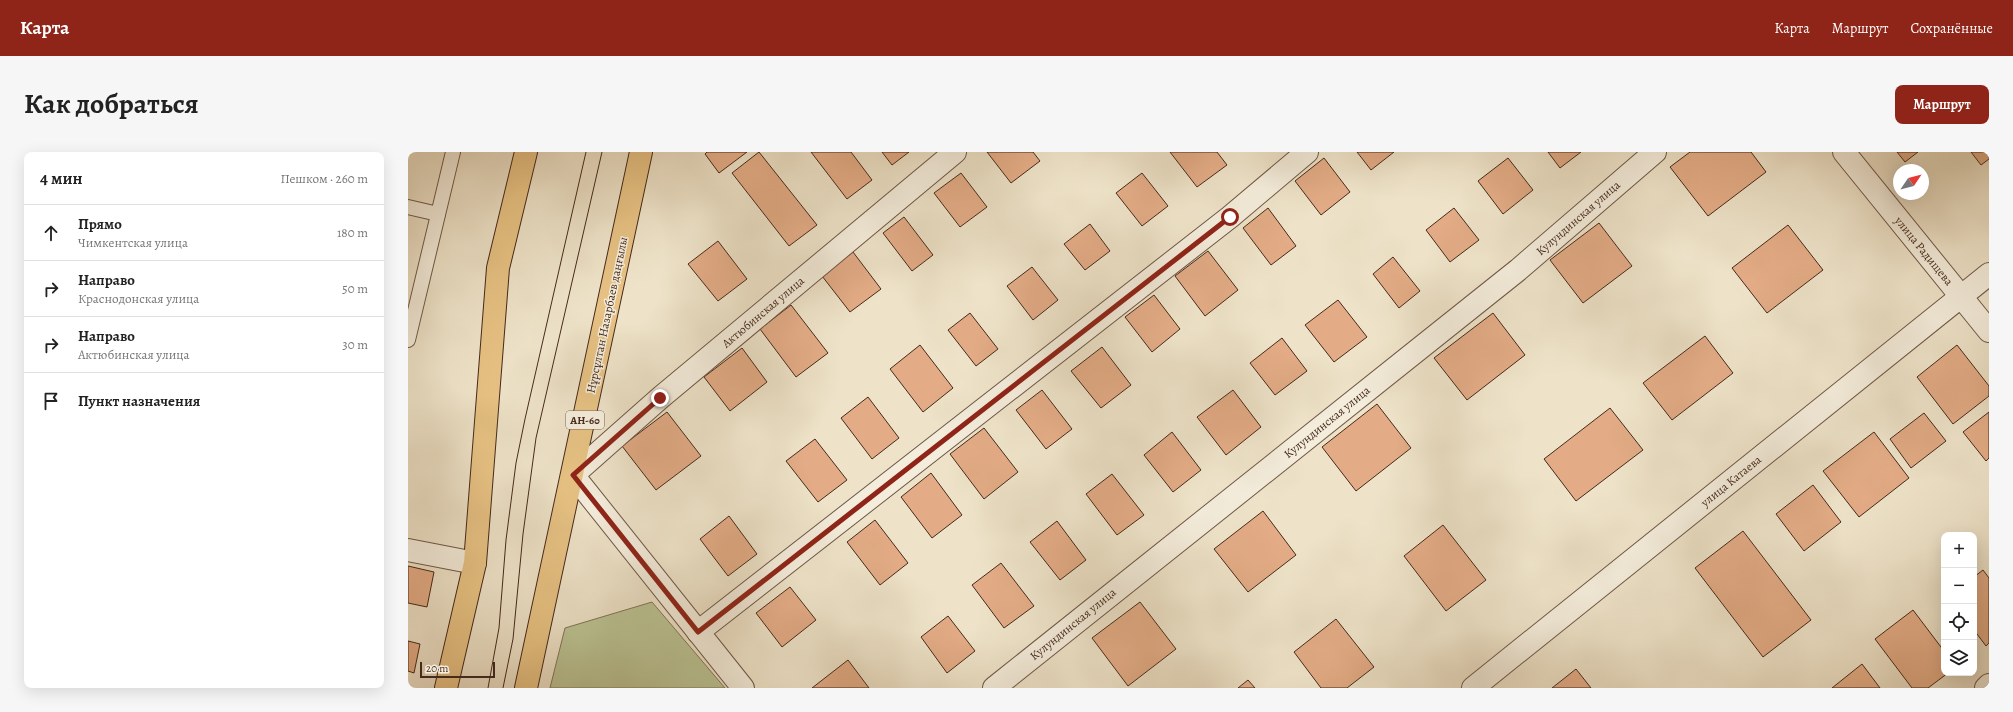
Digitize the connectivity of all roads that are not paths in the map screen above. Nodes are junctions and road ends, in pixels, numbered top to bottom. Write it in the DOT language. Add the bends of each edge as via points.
graph roads {
  1 [pos="453,152"];
  2 [pos="526,152"];
  3 [pos="641,152"];
  4 [pos="955,152"];
  5 [pos="1307,152"];
  6 [pos="1656,152"];
  7 [pos="1844,152"];
  8 [pos="408,207"];
  9 [pos="438,214"];
  10 [pos="1989,274"];
  11 [pos="1961,297"];
  12 [pos="1989,331"];
  13 [pos="408,340"];
  14 [pos="573,475"];
  15 [pos="408,550"];
  16 [pos="475,563"];
  17 [pos="698,632"];
  18 [pos="1989,685"];
  19 [pos="446,688"];
  20 [pos="526,688"];
  21 [pos="743,688"];
  22 [pos="994,688"];
  23 [pos="1473,688"];
  24 [pos="1986,688"];
  1 -- 9 [label="lane"];
  2 -- 16 [label="main road" via="498,268"];
  3 -- 14 [label="main road, Нұрсұлтан Назарбаев даңғылы / АН-60"];
  4 -- 14 [label="street, Актюбинская улица" via="660,398"];
  5 -- 17 [label="street" via="1230,217"];
  6 -- 22 [label="street, Кулундинская улица" via="1518,270"];
  7 -- 11 [label="street, улица Радищева"];
  8 -- 9 [label="lane"];
  9 -- 13 [label="lane"];
  10 -- 11 [label="street, улица Катаева"];
  11 -- 12 [label="street, улица Радищева"];
  11 -- 23 [label="street, улица Катаева"];
  14 -- 17 [label="street"];
  14 -- 20 [label="main road, Нұрсұлтан Назарбаев даңғылы / АН-60"];
  15 -- 16 [label="street"];
  16 -- 19 [label="main road"];
  17 -- 21 [label="street"];
  18 -- 24 [label="street"];
}
